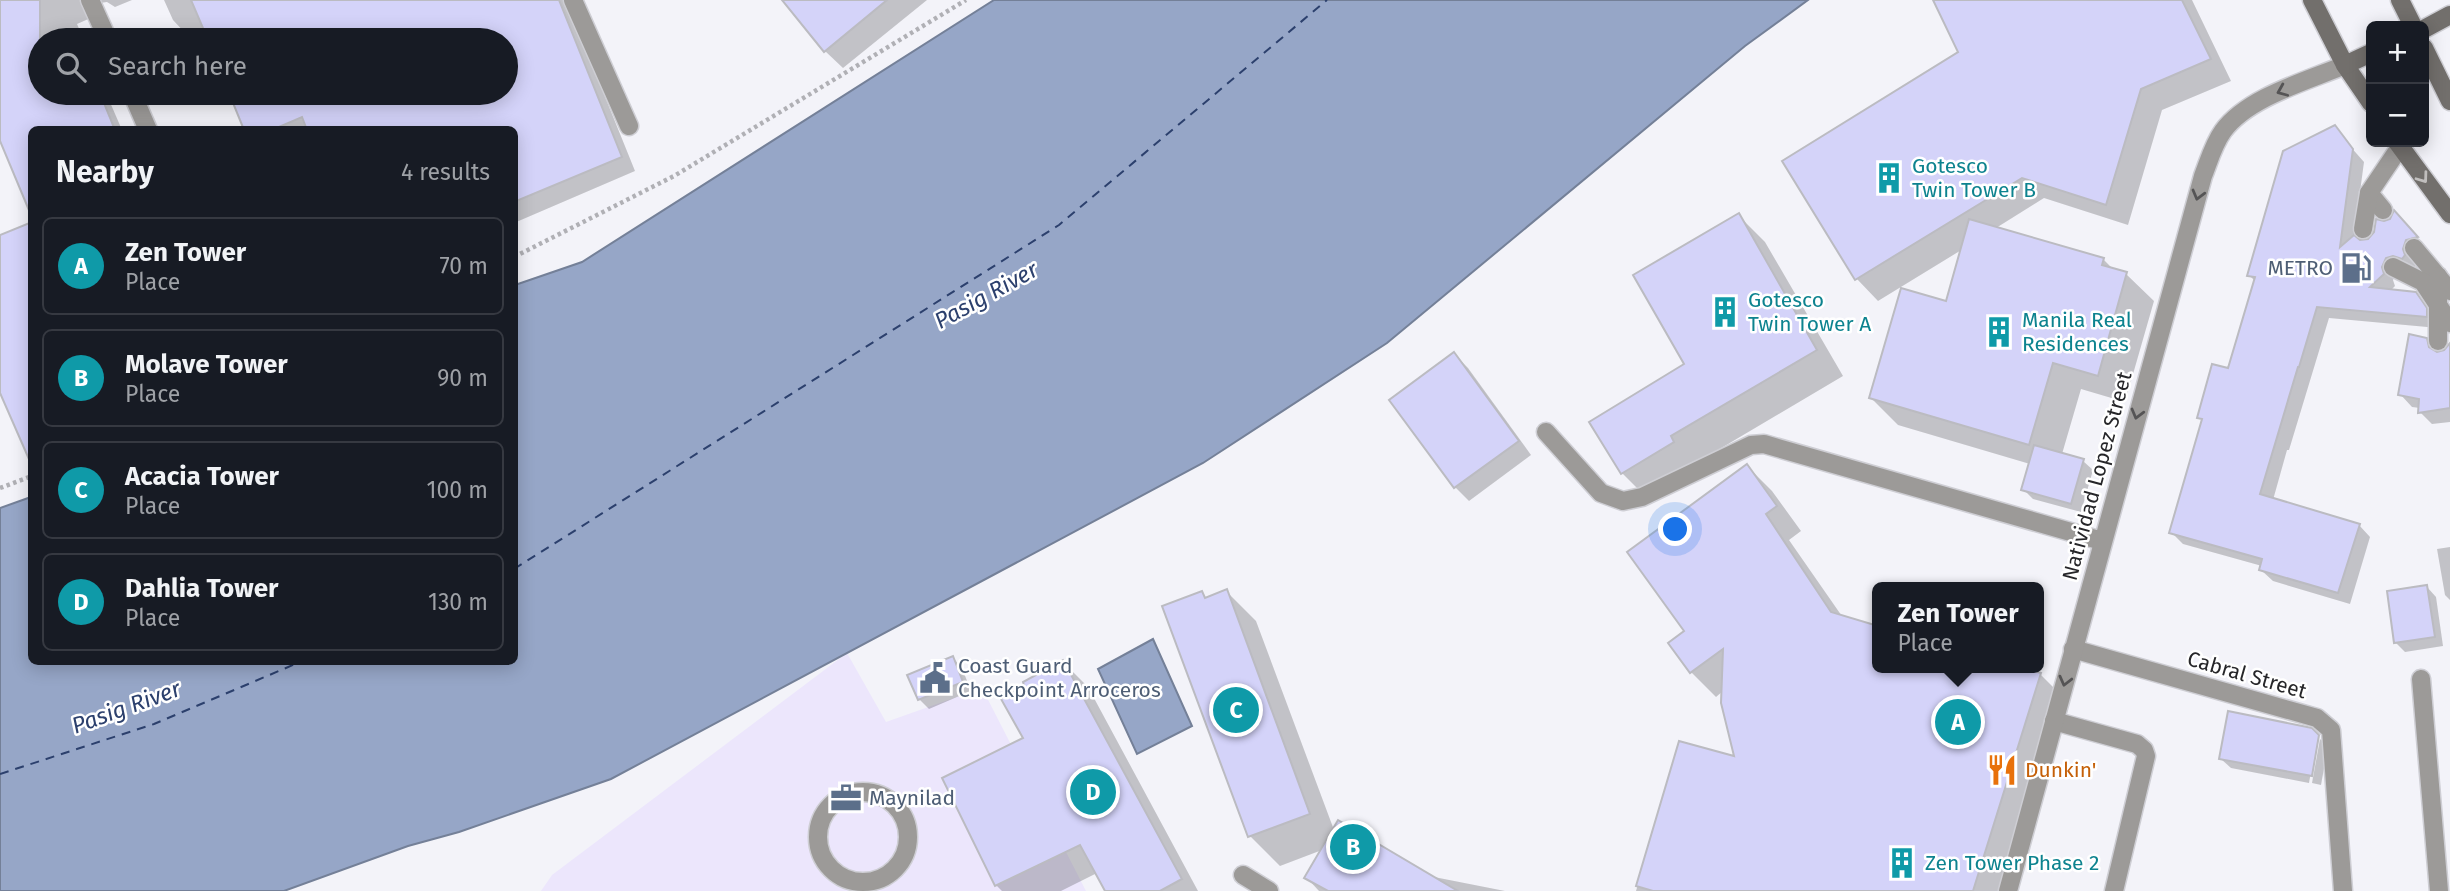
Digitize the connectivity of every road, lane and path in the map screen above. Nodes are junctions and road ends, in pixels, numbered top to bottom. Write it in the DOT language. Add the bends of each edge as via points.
graph roads {
  1 [pos="90,0"];
  2 [pos="573,0"];
  3 [pos="966,0"];
  4 [pos="2312,0"];
  5 [pos="2400,0"];
  6 [pos="2450,15"];
  7 [pos="2410,21"];
  8 [pos="2429,26"];
  9 [pos="103,28"];
  10 [pos="2366,55"];
  11 [pos="2429,58"];
  12 [pos="2345,65"];
  13 [pos="2366,96"];
  14 [pos="2450,101"];
  15 [pos="137,105"];
  16 [pos="146,126"];
  17 [pos="629,126"];
  18 [pos="2397,147"];
  19 [pos="2401,147"];
  20 [pos="2369,193"];
  21 [pos="2383,210"];
  22 [pos="2450,214"];
  23 [pos="2362,229"];
  24 [pos="2414,248"];
  25 [pos="518,255"];
  26 [pos="2393,267"];
  27 [pos="2437,274"];
  28 [pos="2450,291"];
  29 [pos="2437,306"];
  30 [pos="2450,323"];
  31 [pos="2438,341"];
  32 [pos="1546,432"];
  33 [pos="28,478"];
  34 [pos="0,488"];
  35 [pos="2102,541"];
  36 [pos="2073,649"];
  37 [pos="2421,678"];
  38 [pos="2054,721"];
  39 [pos="1243,875"];
  40 [pos="871,887"];
  41 [pos="1269,891"];
  42 [pos="2008,891"];
  43 [pos="2115,891"];
  44 [pos="2343,891"];
  45 [pos="2439,891"];
  1 -- 9 [label="street"];
  2 -- 17 [label="street"];
  3 -- 25 [label="path" via="674,176"];
  4 -- 12 [label="main road"];
  5 -- 7 [label="main road"];
  6 -- 8 [label="main road"];
  10 -- 12 [label="main road"];
  11 -- 14 [label="main road"];
  12 -- 13 [label="main road"];
  12 -- 35 [label="street, Natividad Lopez Street, one-way" via="2263,99 2223,131 2212,151"];
  15 -- 16 [label="street"];
  18 -- 20 [label="street"];
  19 -- 22 [label="main road, one-way"];
  20 -- 21 [label="street"];
  20 -- 23 [label="street"];
  24 -- 27 [label="street"];
  26 -- 27 [label="street"];
  27 -- 28 [label="street"];
  27 -- 29 [label="street"];
  29 -- 30 [label="street"];
  29 -- 31 [label="street"];
  32 -- 35 [label="street" via="1601,493 1623,500 1642,497 1751,444 1763,444"];
  33 -- 34 [label="path"];
  35 -- 36 [label="street, Natividad Lopez Street"];
  36 -- 38 [label="street, Natividad Lopez Street, one-way"];
  36 -- 44 [label="street, Cabral Street" via="2317,718 2331,730"];
  37 -- 45 [label="street"];
  38 -- 42 [label="street, Natividad Lopez Street"];
  38 -- 43 [label="street" via="2137,744 2144,750"];
  39 -- 41 [label="street"];
  40 -- 40 [label="street" via="900,864 908,848 908,830 890,799 856,791 839,797 826,810 818,826 817,844 835,874"];
}
